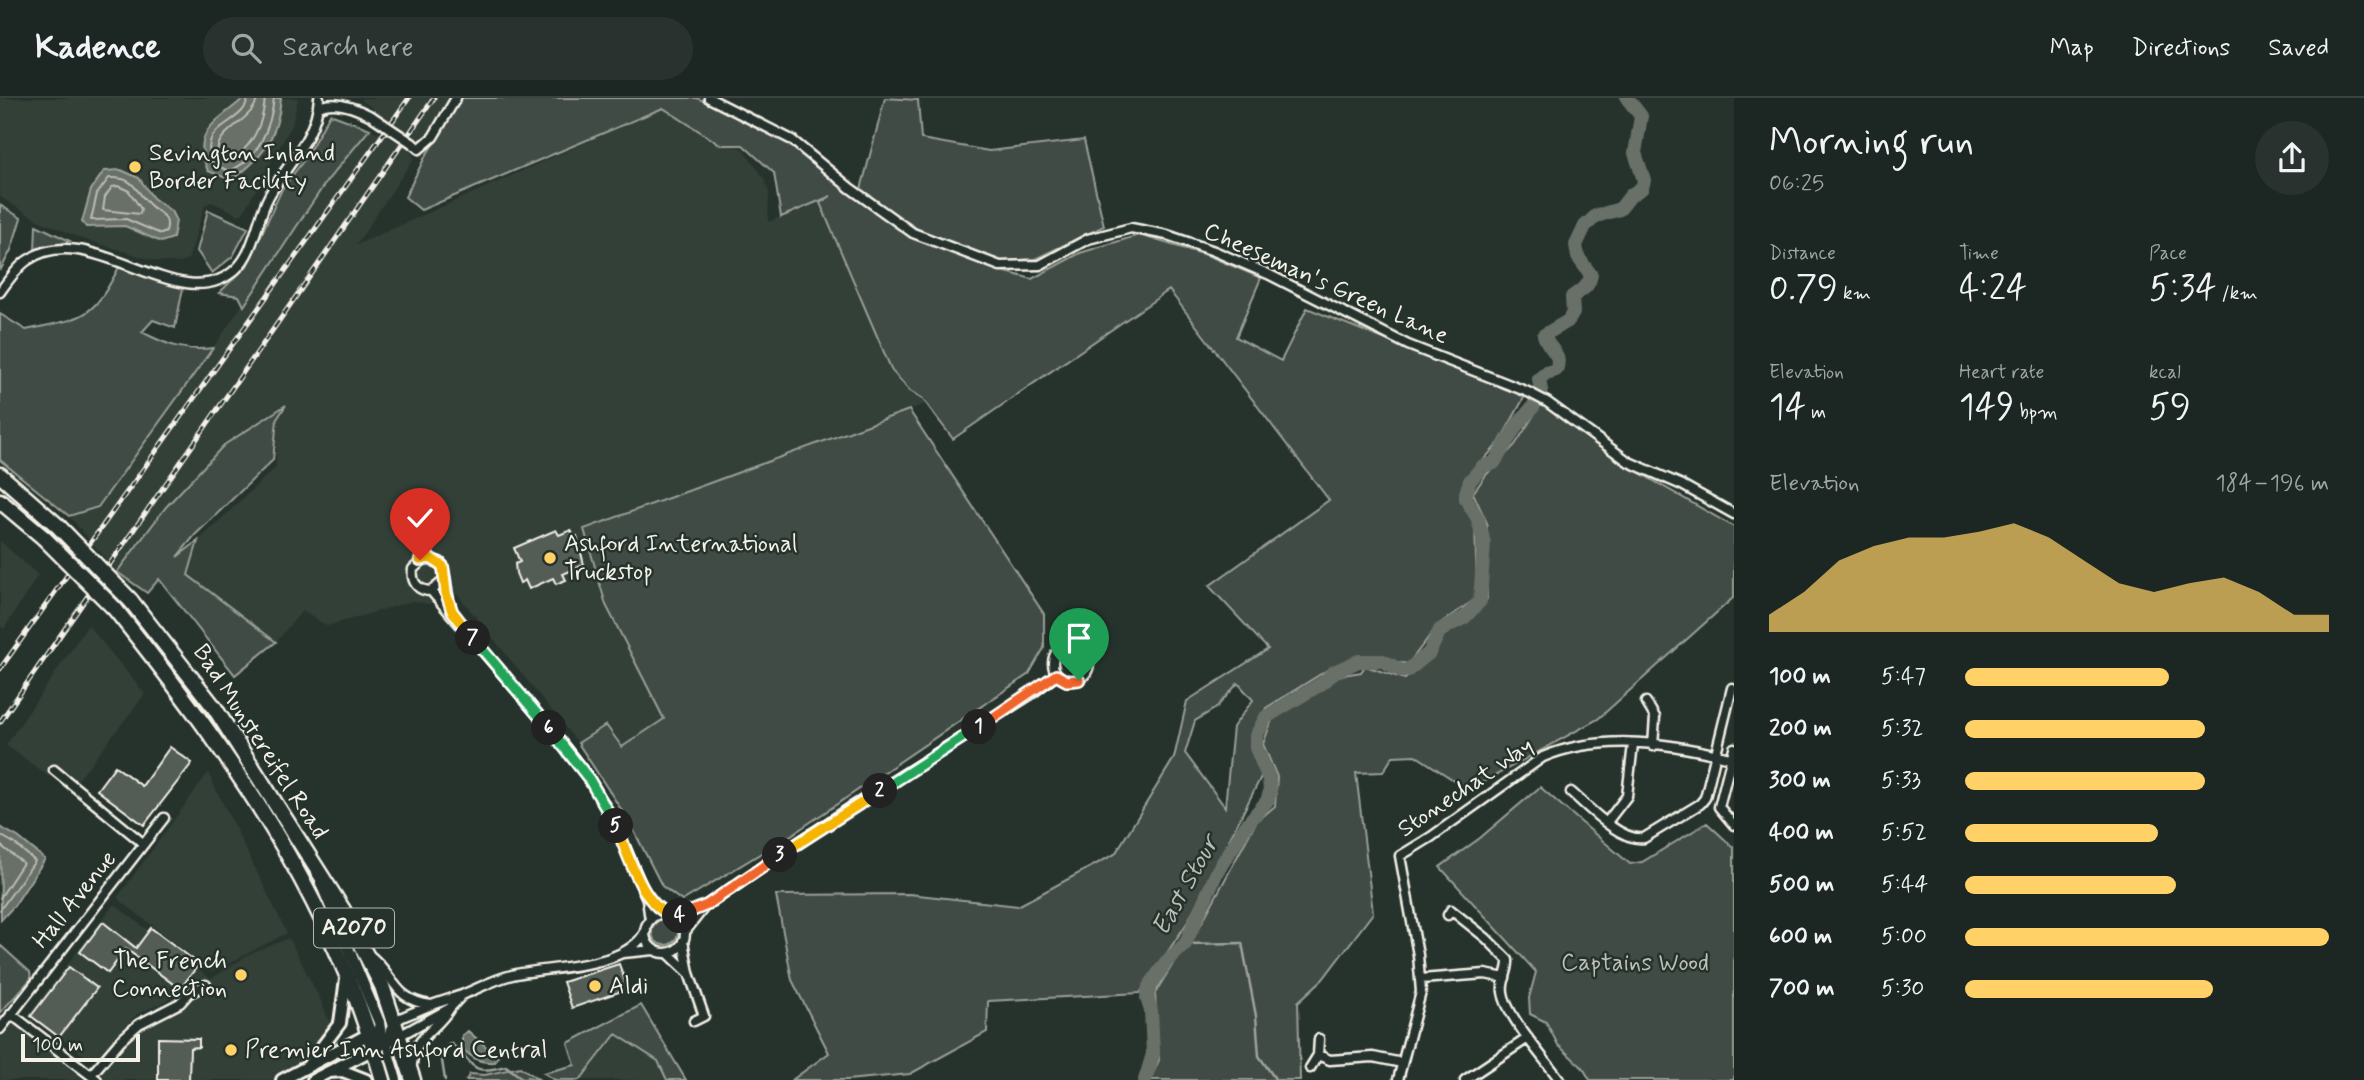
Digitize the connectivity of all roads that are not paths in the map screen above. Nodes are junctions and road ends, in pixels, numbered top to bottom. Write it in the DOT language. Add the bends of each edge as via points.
graph roads {
  1 [pos="319,98"];
  2 [pos="456,98"];
  3 [pos="709,98"];
  4 [pos="318,108"];
  5 [pos="0,292"];
  6 [pos="0,475"];
  7 [pos="0,501"];
  8 [pos="1734,514"];
  9 [pos="444,581"];
  10 [pos="431,591"];
  11 [pos="452,611"];
  12 [pos="1056,675"];
  13 [pos="1732,688"];
  14 [pos="1646,702"];
  15 [pos="1633,744"];
  16 [pos="1653,746"];
  17 [pos="1734,748"];
  18 [pos="1716,754"];
  19 [pos="1733,759"];
  20 [pos="54,770"];
  21 [pos="1571,792"];
  22 [pos="164,818"];
  23 [pos="1607,822"];
  24 [pos="1734,825"];
  25 [pos="144,844"];
  26 [pos="318,872"];
  27 [pos="641,884"];
  28 [pos="707,905"];
  29 [pos="664,914"];
  30 [pos="1448,915"];
  31 [pos="675,916"];
  32 [pos="650,920"];
  33 [pos="646,930"];
  34 [pos="684,937"];
  35 [pos="654,950"];
  36 [pos="366,952"];
  37 [pos="668,953"];
  38 [pos="614,955"];
  39 [pos="345,971"];
  40 [pos="689,973"];
  41 [pos="1505,978"];
  42 [pos="1421,979"];
  43 [pos="206,985"];
  44 [pos="462,995"];
  45 [pos="431,1005"];
  46 [pos="450,1008"];
  47 [pos="11,1014"];
  48 [pos="694,1021"];
  49 [pos="0,1028"];
  50 [pos="394,1033"];
  51 [pos="374,1037"];
  52 [pos="1528,1038"];
  53 [pos="1320,1039"];
  54 [pos="1318,1055"];
  55 [pos="1402,1063"];
  56 [pos="1310,1069"];
  57 [pos="302,1071"];
  58 [pos="328,1072"];
  59 [pos="1479,1077"];
  60 [pos="94,1078"];
  61 [pos="407,1079"];
  62 [pos="282,1080"];
  63 [pos="313,1080"];
  64 [pos="366,1080"];
  65 [pos="383,1080"];
  66 [pos="1398,1080"];
  67 [pos="1465,1080"];
  68 [pos="1560,1080"];
  1 -- 4 [label="street"];
  2 -- 4 [label="street, bridge" via="433,137 419,149 373,117 343,104 326,103"];
  3 -- 8 [label="street, Cheeseman's Green Lane" via="792,140 913,233 1000,267 1040,265 1088,239 1131,228 1214,251 1408,345 1528,392 1629,462"];
  4 -- 5 [label="street" via="308,140 264,205 245,257 228,275 192,283 69,248 28,259"];
  6 -- 26 [label="highway, Bad Munstereifel Road / A2070, bridge" via="131,601 214,707"];
  7 -- 39 [label="highway, Bad Munstereifel Road / A2070, bridge" via="115,609 172,680 243,779 305,884"];
  9 -- 10 [label="street"];
  9 -- 10 [label="street" via="440,562 420,560 413,569 413,580 420,589"];
  9 -- 11 [label="street"];
  10 -- 11 [label="street"];
  11 -- 27 [label="street" via="589,779 616,825"];
  12 -- 12 [label="street" via="1052,663 1061,648 1072,645 1086,653 1089,665 1079,680 1067,681"];
  12 -- 28 [label="street"];
  13 -- 18 [label="street"];
  14 -- 16 [label="street" via="1655,717"];
  15 -- 16 [label="street, Stonechat Way"];
  15 -- 23 [label="street" via="1627,796"];
  15 -- 42 [label="street, Stonechat Way" via="1582,744 1543,757 1400,856"];
  16 -- 18 [label="street, Stonechat Way"];
  17 -- 19 [label="street"];
  18 -- 19 [label="street, Stonechat Way"];
  18 -- 23 [label="street" via="1703,801 1668,824 1636,839"];
  19 -- 24 [label="street" via="1719,807"];
  20 -- 25 [label="street, Hall Avenue"];
  21 -- 23 [label="street"];
  22 -- 25 [label="street, Hall Avenue"];
  25 -- 47 [label="street, Hall Avenue"];
  26 -- 36 [label="highway, Bad Munstereifel Road / A2070"];
  26 -- 51 [label="street" via="371,999"];
  27 -- 29 [label="street"];
  27 -- 32 [label="street"];
  28 -- 31 [label="street"];
  28 -- 34 [label="street"];
  29 -- 31 [label="street"];
  29 -- 32 [label="street"];
  30 -- 41 [label="street" via="1451,910 1504,955 1509,964"];
  31 -- 34 [label="street" via="682,923"];
  32 -- 33 [label="street"];
  33 -- 35 [label="street"];
  33 -- 38 [label="street" via="638,942"];
  34 -- 37 [label="street" via="677,949"];
  34 -- 40 [label="street"];
  35 -- 37 [label="street"];
  35 -- 38 [label="street"];
  36 -- 45 [label="street" via="380,962 402,994"];
  36 -- 50 [label="highway, Bad Munstereifel Road / A2070"];
  37 -- 40 [label="street"];
  38 -- 44 [label="street" via="575,967 512,975"];
  39 -- 51 [label="highway, Bad Munstereifel Road / A2070"];
  39 -- 57 [label="street" via="347,987 340,1023"];
  40 -- 48 [label="street" via="704,1016"];
  41 -- 42 [label="street" via="1485,974"];
  41 -- 52 [label="street" via="1504,997"];
  42 -- 55 [label="street" via="1415,1023"];
  43 -- 60 [label="street" via="139,1024 121,1040"];
  44 -- 45 [label="street"];
  44 -- 46 [label="street"];
  45 -- 50 [label="street"];
  46 -- 50 [label="street"];
  46 -- 61 [label="street" via="414,1049"];
  47 -- 49 [label="street, Hall Avenue"];
  47 -- 60 [label="street"];
  50 -- 51 [label="street"];
  50 -- 51 [label="street"];
  50 -- 61 [label="highway, Bad Munstereifel Road / A2070"];
  51 -- 57 [label="street"];
  51 -- 58 [label="street"];
  51 -- 65 [label="highway, Bad Munstereifel Road / A2070"];
  52 -- 59 [label="street"];
  52 -- 68 [label="street"];
  53 -- 54 [label="street"];
  54 -- 55 [label="street" via="1330,1060 1373,1057"];
  54 -- 56 [label="street"];
  55 -- 66 [label="street"];
  57 -- 62 [label="street"];
  58 -- 63 [label="street"];
  58 -- 64 [label="street" via="343,1071"];
  59 -- 67 [label="street"];
}
